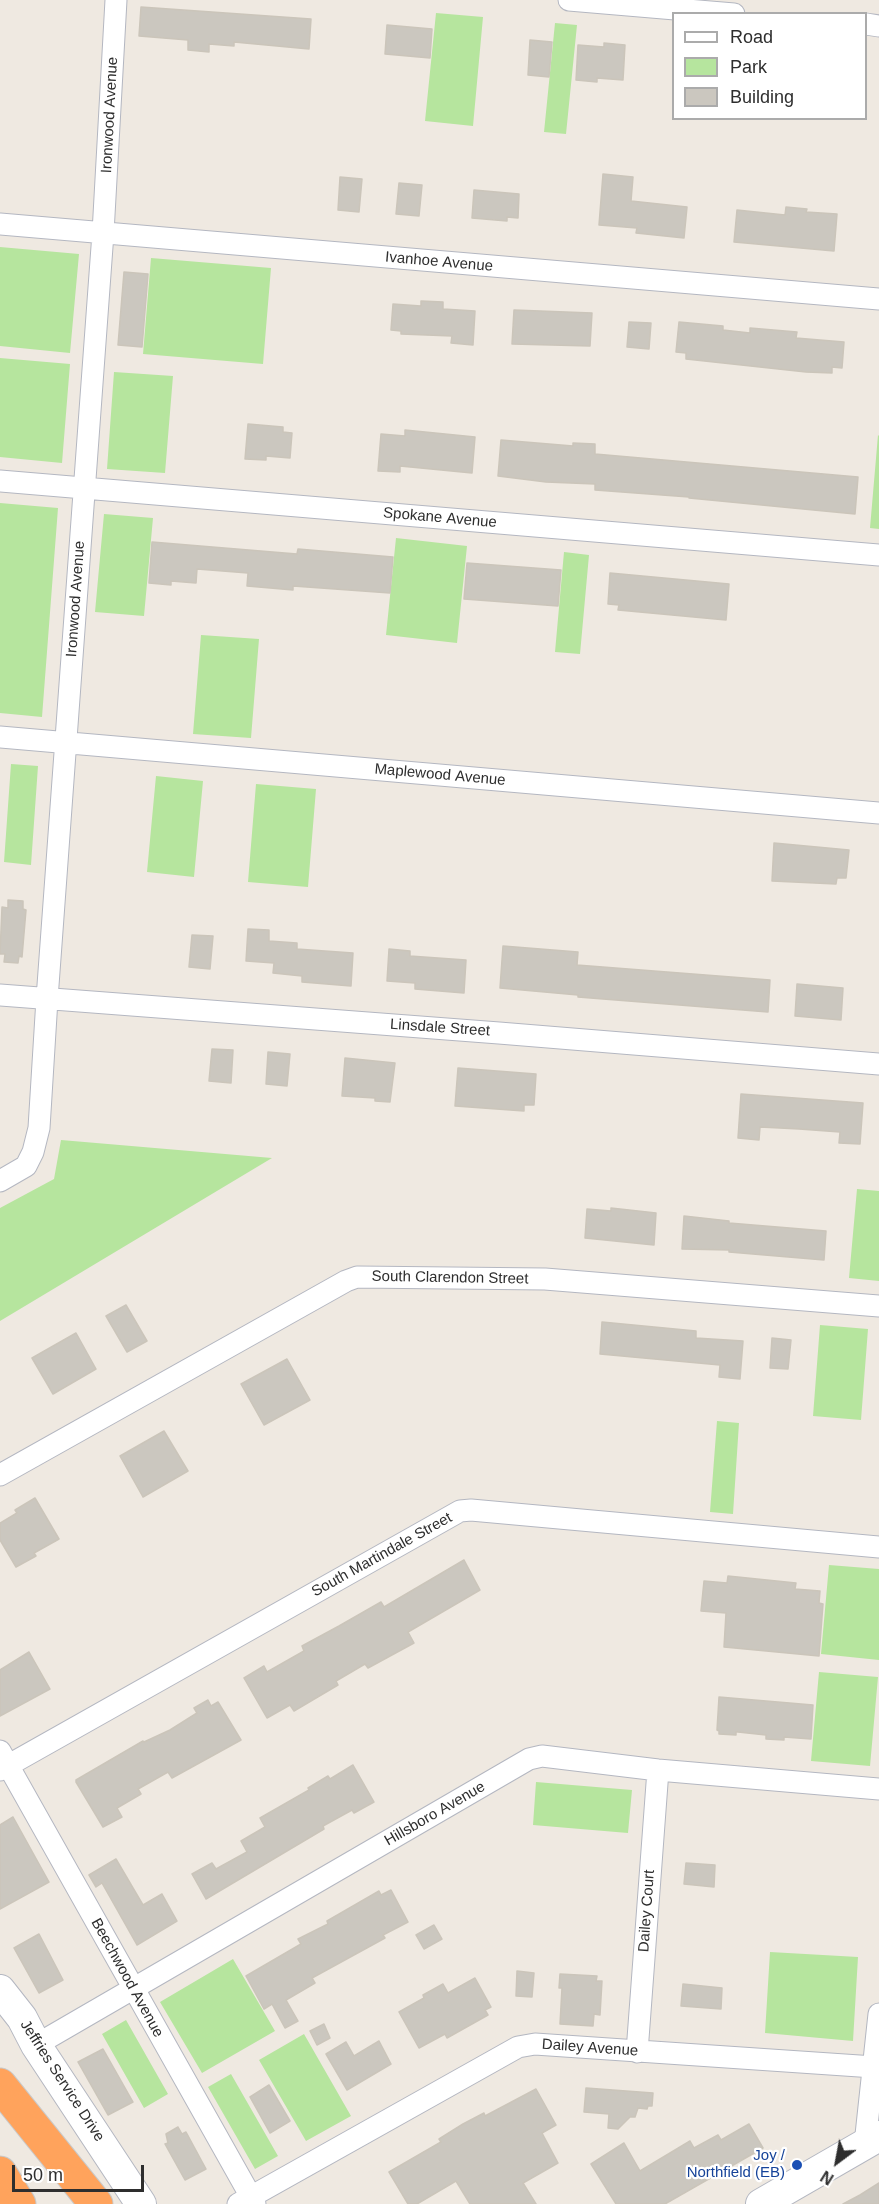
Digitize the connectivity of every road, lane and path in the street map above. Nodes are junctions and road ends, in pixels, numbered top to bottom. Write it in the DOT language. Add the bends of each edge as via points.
graph roads {
  1 [pos="116,0"];
  2 [pos="569,0"];
  3 [pos="710,12"];
  4 [pos="0,224"];
  5 [pos="103,233"];
  6 [pos="879,299"];
  7 [pos="0,481"];
  8 [pos="85,489"];
  9 [pos="879,555"];
  10 [pos="0,737"];
  11 [pos="66,743"];
  12 [pos="879,813"];
  13 [pos="0,995"];
  14 [pos="46,999"];
  15 [pos="879,1064"];
  16 [pos="0,1181"];
  17 [pos="879,1306"];
  18 [pos="0,1475"];
  19 [pos="879,1546"];
  20 [pos="3,1762"];
  21 [pos="658,1770"];
  22 [pos="879,1789"];
  23 [pos="134,1989"];
  24 [pos="0,1990"];
  25 [pos="879,2014"];
  26 [pos="36,2045"];
  27 [pos="637,2052"];
  28 [pos="877,2068"];
  29 [pos="0,2085"];
  30 [pos="872,2140"];
  31 [pos="0,2173"];
  32 [pos="248,2202"];
  33 [pos="19,2204"];
  34 [pos="96,2204"];
  35 [pos="141,2204"];
  36 [pos="761,2204"];
  1 -- 5 [label="street, Ironwood Avenue"];
  2 -- 3 [label="street"];
  4 -- 5 [label="street, Ivanhoe Avenue"];
  5 -- 6 [label="street, Ivanhoe Avenue"];
  5 -- 8 [label="street, Ironwood Avenue"];
  7 -- 8 [label="street, Spokane Avenue"];
  8 -- 9 [label="street, Spokane Avenue"];
  8 -- 11 [label="street, Ironwood Avenue"];
  10 -- 11 [label="street, Maplewood Avenue"];
  11 -- 12 [label="street, Maplewood Avenue"];
  11 -- 14 [label="street, Ironwood Avenue"];
  13 -- 14 [label="street, Linsdale Street"];
  14 -- 15 [label="street, Linsdale Street"];
  14 -- 16 [label="street, Ironwood Avenue" via="35,1144 26,1166"];
  17 -- 18 [label="street, South Clarendon Street" via="545,1279 357,1277"];
  19 -- 20 [label="street, South Martindale Street" via="460,1511"];
  20 -- 23 [label="street, Beechwood Avenue"];
  21 -- 22 [label="street, Hillsboro Avenue"];
  21 -- 23 [label="street, Hillsboro Avenue" via="542,1756 529,1759"];
  21 -- 27 [label="street, Dailey Court"];
  23 -- 26 [label="street, Hillsboro Avenue"];
  23 -- 32 [label="street, Beechwood Avenue"];
  24 -- 26 [label="street, Jeffries Service Drive" via="22,2018"];
  25 -- 28 [label="street"];
  26 -- 35 [label="street, Jeffries Service Drive"];
  27 -- 28 [label="street, Dailey Avenue"];
  27 -- 32 [label="street, Dailey Avenue" via="534,2044 518,2047"];
  28 -- 30 [label="street"];
  29 -- 34 [label="highway"];
  30 -- 36 [label="street"];
  31 -- 33 [label="highway"];
}
